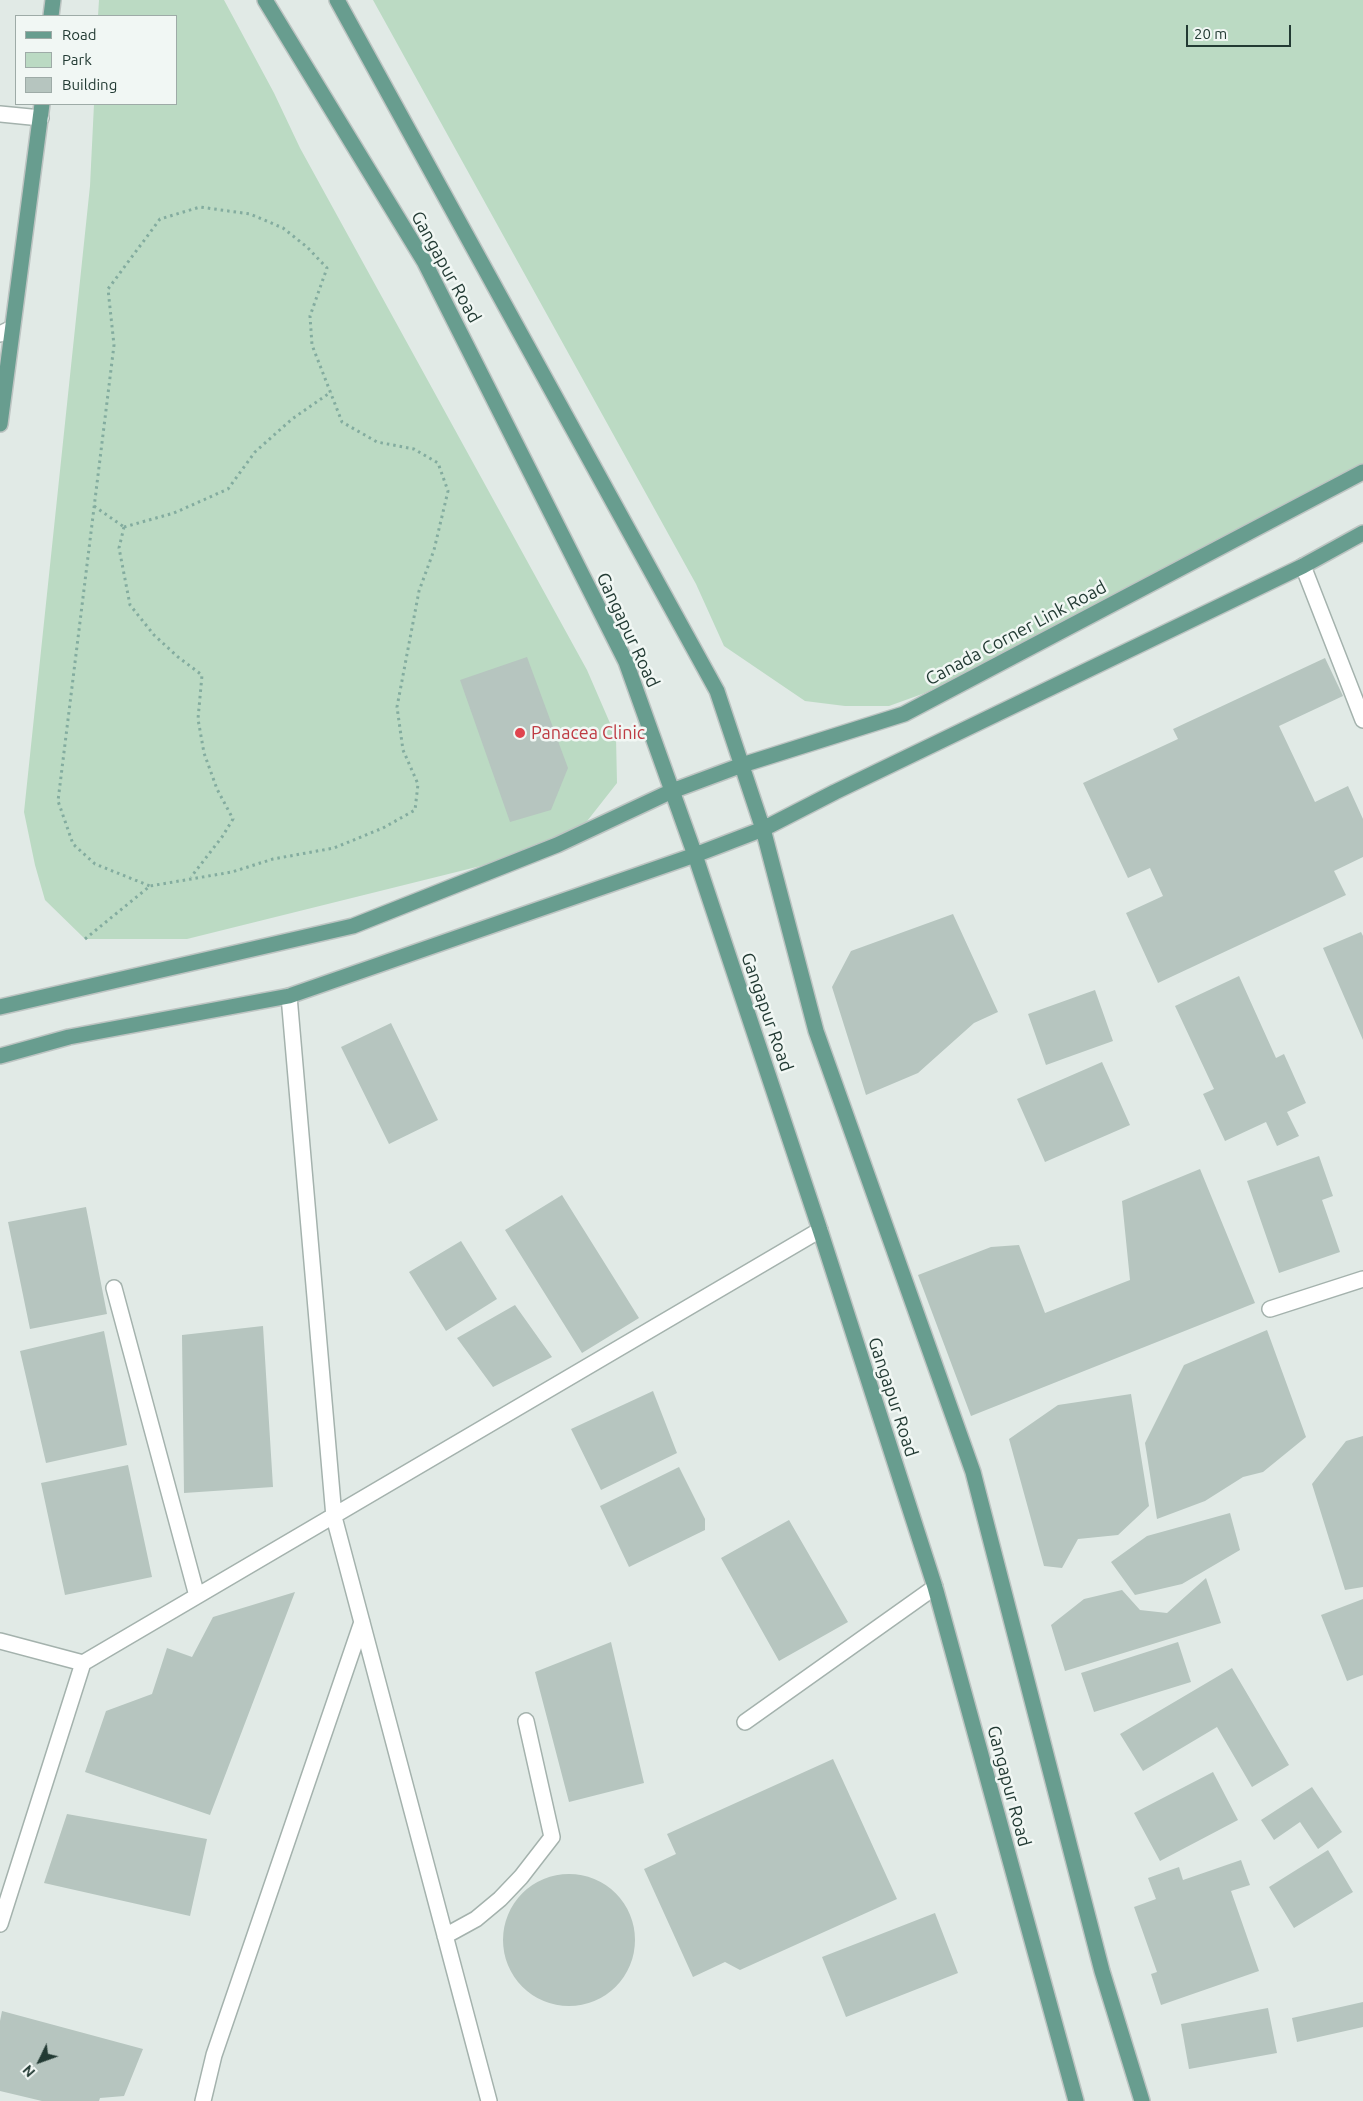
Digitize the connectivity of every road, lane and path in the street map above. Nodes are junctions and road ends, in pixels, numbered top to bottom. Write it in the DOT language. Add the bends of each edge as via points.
graph roads {
  1 [pos="53,0"];
  2 [pos="265,0"];
  3 [pos="337,0"];
  4 [pos="51,15"];
  5 [pos="42,111"];
  6 [pos="0,114"];
  7 [pos="6,331"];
  8 [pos="331,392"];
  9 [pos="0,424"];
  10 [pos="1363,472"];
  11 [pos="94,506"];
  12 [pos="124,527"];
  13 [pos="1363,533"];
  14 [pos="1303,566"];
  15 [pos="1363,720"];
  16 [pos="742,765"];
  17 [pos="672,791"];
  18 [pos="763,829"];
  19 [pos="695,855"];
  20 [pos="190,878"];
  21 [pos="150,886"];
  22 [pos="84,939"];
  23 [pos="289,996"];
  24 [pos="0,1007"];
  25 [pos="0,1056"];
  26 [pos="820,1230"];
  27 [pos="1363,1278"];
  28 [pos="114,1288"];
  29 [pos="1270,1309"];
  30 [pos="334,1517"];
  31 [pos="935,1587"];
  32 [pos="197,1596"];
  33 [pos="362,1622"];
  34 [pos="0,1642"];
  35 [pos="83,1663"];
  36 [pos="526,1721"];
  37 [pos="745,1722"];
  38 [pos="0,1924"];
  39 [pos="445,1936"];
  40 [pos="203,2101"];
  41 [pos="489,2101"];
  42 [pos="1076,2101"];
  43 [pos="1142,2101"];
  1 -- 4 [label="main road"];
  2 -- 17 [label="main road, Gangapur Road" via="424,261 626,662"];
  3 -- 16 [label="main road, Gangapur Road" via="717,691"];
  5 -- 6 [label="street"];
  5 -- 7 [label="main road"];
  7 -- 9 [label="main road"];
  8 -- 11 [label="path" via="312,345 310,316 327,268 307,246 283,228 250,214 200,207 160,219 108,290 114,344"];
  8 -- 12 [label="path" via="292,419 255,452 228,488 174,513"];
  8 -- 20 [label="path" via="342,422 377,442 414,449 438,463 448,491 434,550 419,591 397,707 403,750 418,784 415,810 334,848 272,859 232,872"];
  10 -- 16 [label="main road, Canada Corner Link Road" via="904,714"];
  11 -- 12 [label="path"];
  11 -- 21 [label="path" via="58,801 72,844 95,864"];
  12 -- 20 [label="path" via="118,548 130,605 154,635 202,675 198,719 204,753 217,789 233,819"];
  13 -- 14 [label="main road"];
  14 -- 15 [label="street"];
  14 -- 18 [label="main road"];
  16 -- 17 [label="main road, Canada Corner Link Road"];
  16 -- 18 [label="main road, Gangapur Road"];
  17 -- 19 [label="main road, Gangapur Road"];
  17 -- 24 [label="main road, Canada Corner Link Road" via="557,845 353,926"];
  18 -- 19 [label="main road"];
  18 -- 43 [label="main road, Gangapur Road" via="816,1031 973,1472 1102,1971"];
  19 -- 23 [label="main road"];
  19 -- 26 [label="main road, Gangapur Road"];
  20 -- 21 [label="path"];
  21 -- 22 [label="path"];
  23 -- 25 [label="main road" via="69,1037"];
  23 -- 30 [label="street"];
  26 -- 30 [label="street"];
  26 -- 31 [label="main road, Gangapur Road"];
  27 -- 29 [label="street"];
  28 -- 32 [label="street"];
  30 -- 32 [label="street"];
  30 -- 33 [label="street"];
  31 -- 37 [label="street"];
  31 -- 42 [label="main road, Gangapur Road"];
  32 -- 35 [label="street"];
  33 -- 39 [label="street"];
  33 -- 40 [label="street" via="214,2055"];
  34 -- 35 [label="street"];
  35 -- 38 [label="street"];
  36 -- 39 [label="street" via="552,1837 500,1899 476,1919"];
  39 -- 41 [label="street"];
}
